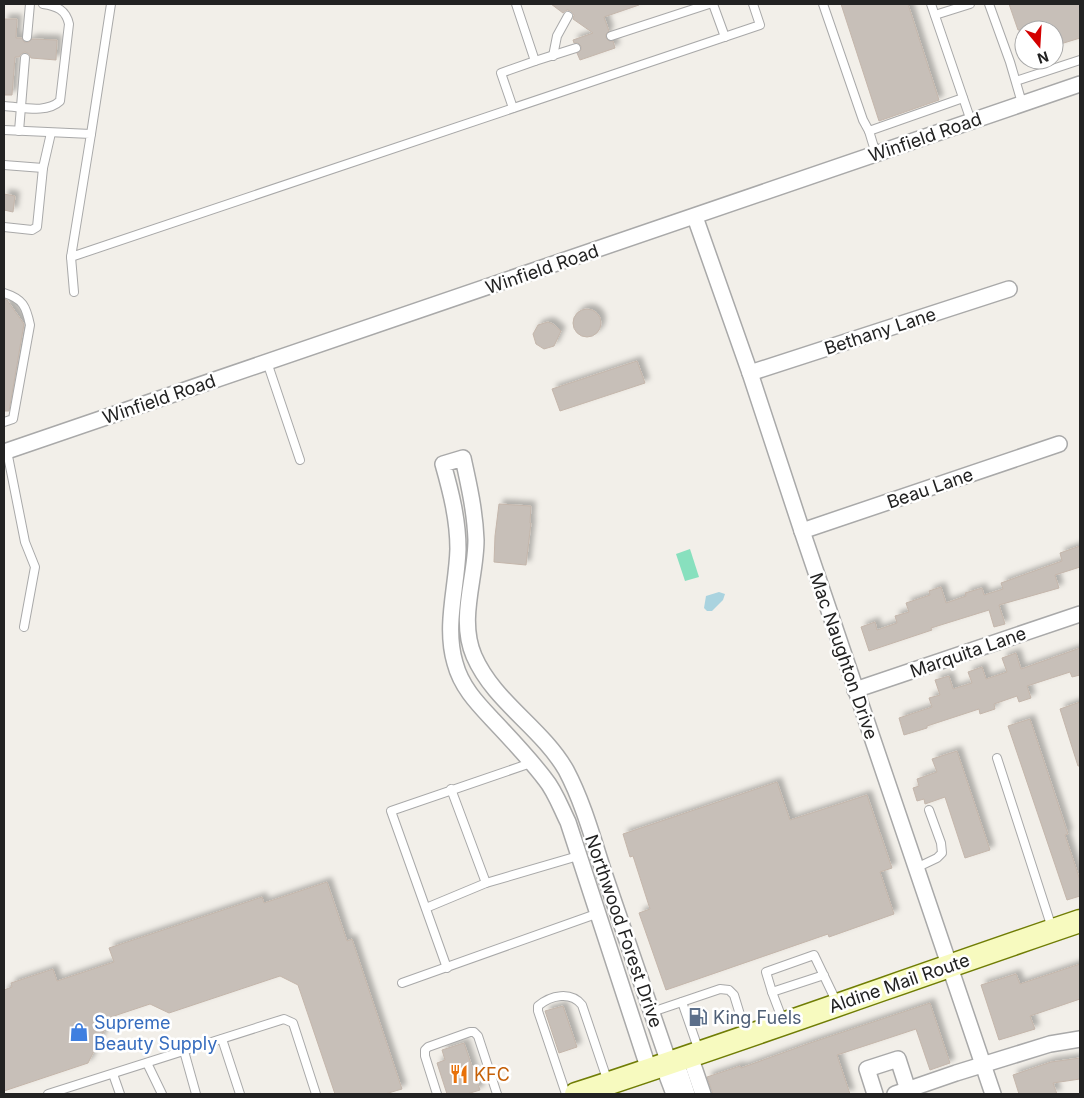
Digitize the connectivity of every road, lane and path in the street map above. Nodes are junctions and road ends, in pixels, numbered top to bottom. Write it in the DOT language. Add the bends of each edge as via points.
graph roads {
  1 [pos="30,4"];
  2 [pos="43,4"];
  3 [pos="111,4"];
  4 [pos="516,4"];
  5 [pos="711,4"];
  6 [pos="753,4"];
  7 [pos="822,4"];
  8 [pos="930,4"];
  9 [pos="969,4"];
  10 [pos="989,4"];
  11 [pos="935,15"];
  12 [pos="568,16"];
  13 [pos="611,36"];
  14 [pos="27,37"];
  15 [pos="725,37"];
  16 [pos="576,48"];
  17 [pos="552,56"];
  18 [pos="26,58"];
  19 [pos="1080,60"];
  20 [pos="535,61"];
  21 [pos="1016,81"];
  22 [pos="1080,84"];
  23 [pos="964,98"];
  24 [pos="1022,103"];
  25 [pos="4,106"];
  26 [pos="21,107"];
  27 [pos="512,108"];
  28 [pos="972,121"];
  29 [pos="4,130"];
  30 [pos="19,131"];
  31 [pos="869,131"];
  32 [pos="51,133"];
  33 [pos="92,134"];
  34 [pos="876,154"];
  35 [pos="4,165"];
  36 [pos="44,168"];
  37 [pos="695,217"];
  38 [pos="4,228"];
  39 [pos="71,257"];
  40 [pos="1009,288"];
  41 [pos="4,292"];
  42 [pos="74,292"];
  43 [pos="267,362"];
  44 [pos="750,373"];
  45 [pos="4,422"];
  46 [pos="1059,444"];
  47 [pos="5,452"];
  48 [pos="300,460"];
  49 [pos="802,531"];
  50 [pos="1080,614"];
  51 [pos="24,627"];
  52 [pos="474,656"];
  53 [pos="454,662"];
  54 [pos="855,690"];
  55 [pos="997,758"];
  56 [pos="531,763"];
  57 [pos="451,789"];
  58 [pos="578,799"];
  59 [pos="560,806"];
  60 [pos="929,810"];
  61 [pos="578,856"];
  62 [pos="916,868"];
  63 [pos="486,883"];
  64 [pos="426,908"];
  65 [pos="596,914"];
  66 [pos="1080,921"];
  67 [pos="1053,930"];
  68 [pos="950,964"];
  69 [pos="447,968"];
  70 [pos="824,975"];
  71 [pos="402,983"];
  72 [pos="772,992"];
  73 [pos="682,1002"];
  74 [pos="837,1004"];
  75 [pos="652,1012"];
  76 [pos="784,1023"];
  77 [pos="746,1036"];
  78 [pos="1080,1038"];
  79 [pos="222,1039"];
  80 [pos="184,1051"];
  81 [pos="675,1061"];
  82 [pos="147,1063"];
  83 [pos="983,1065"];
  84 [pos="113,1074"];
  85 [pos="608,1084"];
  86 [pos="78,1085"];
  87 [pos="901,1093"];
  88 [pos="48,1094"];
  89 [pos="80,1094"];
  90 [pos="120,1094"];
  91 [pos="162,1094"];
  92 [pos="196,1094"];
  93 [pos="240,1094"];
  94 [pos="316,1094"];
  95 [pos="437,1094"];
  96 [pos="497,1094"];
  97 [pos="566,1094"];
  98 [pos="576,1094"];
  99 [pos="674,1094"];
  100 [pos="687,1094"];
  101 [pos="704,1094"];
  102 [pos="875,1094"];
  103 [pos="992,1094"];
  1 -- 14 [label="lane"];
  2 -- 26 [label="lane" via="56,7 68,16 62,94 55,106 46,109"];
  3 -- 33 [label="lane"];
  4 -- 20 [label="lane"];
  5 -- 13 [label="lane"];
  5 -- 15 [label="lane"];
  6 -- 15 [label="lane" via="760,26"];
  7 -- 31 [label="lane"];
  8 -- 11 [label="lane"];
  9 -- 11 [label="lane"];
  10 -- 21 [label="lane"];
  11 -- 23 [label="lane"];
  12 -- 17 [label="lane" via="557,36"];
  15 -- 27 [label="lane"];
  16 -- 17 [label="lane"];
  17 -- 20 [label="lane"];
  18 -- 26 [label="lane"];
  19 -- 21 [label="lane"];
  20 -- 27 [label="lane" via="501,72"];
  21 -- 24 [label="lane"];
  22 -- 24 [label="street, Winfield Road"];
  23 -- 28 [label="lane"];
  23 -- 31 [label="lane"];
  24 -- 28 [label="street, Winfield Road"];
  25 -- 26 [label="lane"];
  26 -- 30 [label="lane"];
  27 -- 39 [label="lane"];
  28 -- 34 [label="street, Winfield Road"];
  29 -- 30 [label="lane"];
  30 -- 32 [label="lane"];
  31 -- 34 [label="lane"];
  32 -- 33 [label="lane"];
  32 -- 36 [label="lane"];
  33 -- 39 [label="lane"];
  34 -- 37 [label="street, Winfield Road"];
  35 -- 36 [label="lane"];
  36 -- 38 [label="lane" via="37,227 32,230"];
  37 -- 43 [label="street, Winfield Road"];
  37 -- 44 [label="street, Mac Naughton Drive"];
  39 -- 42 [label="lane"];
  40 -- 44 [label="street, Bethany Lane"];
  41 -- 45 [label="lane" via="17,297 27,312 30,325 13,419"];
  43 -- 47 [label="street, Winfield Road"];
  43 -- 48 [label="lane"];
  44 -- 49 [label="street, Mac Naughton Drive"];
  46 -- 49 [label="street, Beau Lane"];
  47 -- 51 [label="lane" via="25,542 35,567"];
  49 -- 54 [label="street, Mac Naughton Drive"];
  50 -- 54 [label="street, Marquita Lane"];
  52 -- 53 [label="street"];
  52 -- 53 [label="street, Northwood Forest Drive" via="468,633 468,610 476,533 463,458 443,464 457,525 458,551 450,626"];
  52 -- 58 [label="street, Northwood Forest Drive" via="494,690 546,744 565,770"];
  53 -- 56 [label="street, Northwood Forest Drive" via="473,700"];
  54 -- 62 [label="street, Mac Naughton Drive"];
  55 -- 67 [label="lane"];
  56 -- 57 [label="lane"];
  56 -- 59 [label="street, Northwood Forest Drive" via="546,780"];
  57 -- 63 [label="lane"];
  57 -- 64 [label="lane" via="391,810"];
  58 -- 59 [label="street"];
  58 -- 75 [label="street, Northwood Forest Drive"];
  59 -- 61 [label="street, Northwood Forest Drive"];
  60 -- 62 [label="lane" via="942,853"];
  61 -- 63 [label="lane"];
  61 -- 65 [label="street, Northwood Forest Drive"];
  62 -- 68 [label="street, Mac Naughton Drive"];
  63 -- 64 [label="lane"];
  64 -- 69 [label="lane"];
  65 -- 69 [label="lane"];
  65 -- 81 [label="street, Northwood Forest Drive"];
  66 -- 67 [label="main road, Aldine Mail Route"];
  67 -- 68 [label="main road, Aldine Mail Route"];
  68 -- 74 [label="main road, Aldine Mail Route"];
  68 -- 83 [label="street, Mac Naughton Drive"];
  69 -- 71 [label="lane"];
  70 -- 72 [label="lane"];
  70 -- 72 [label="lane" via="814,954 766,972"];
  70 -- 74 [label="lane"];
  72 -- 76 [label="lane"];
  73 -- 75 [label="lane"];
  73 -- 77 [label="lane" via="720,989 729,990 734,995"];
  73 -- 81 [label="lane"];
  74 -- 76 [label="main road, Aldine Mail Route"];
  75 -- 81 [label="street, Northwood Forest Drive"];
  76 -- 77 [label="main road, Aldine Mail Route"];
  77 -- 81 [label="main road, Aldine Mail Route"];
  78 -- 83 [label="street"];
  79 -- 80 [label="lane"];
  79 -- 93 [label="lane"];
  79 -- 94 [label="lane" via="284,1019 293,1023"];
  80 -- 82 [label="lane"];
  80 -- 92 [label="lane"];
  81 -- 85 [label="main road, Aldine Mail Route"];
  81 -- 99 [label="street"];
  81 -- 100 [label="street"];
  81 -- 101 [label="street"];
  82 -- 84 [label="lane"];
  82 -- 91 [label="lane"];
  83 -- 87 [label="street"];
  83 -- 103 [label="street, Mac Naughton Drive"];
  84 -- 86 [label="lane"];
  84 -- 90 [label="lane"];
  85 -- 97 [label="lane" via="582,1005 573,997 560,996 542,1003 538,1011"];
  85 -- 98 [label="main road, Aldine Mail Route"];
  86 -- 88 [label="lane"];
  86 -- 89 [label="lane"];
  87 -- 102 [label="street" via="898,1059 867,1070"];
  95 -- 96 [label="lane" via="425,1050 474,1032"];
}
